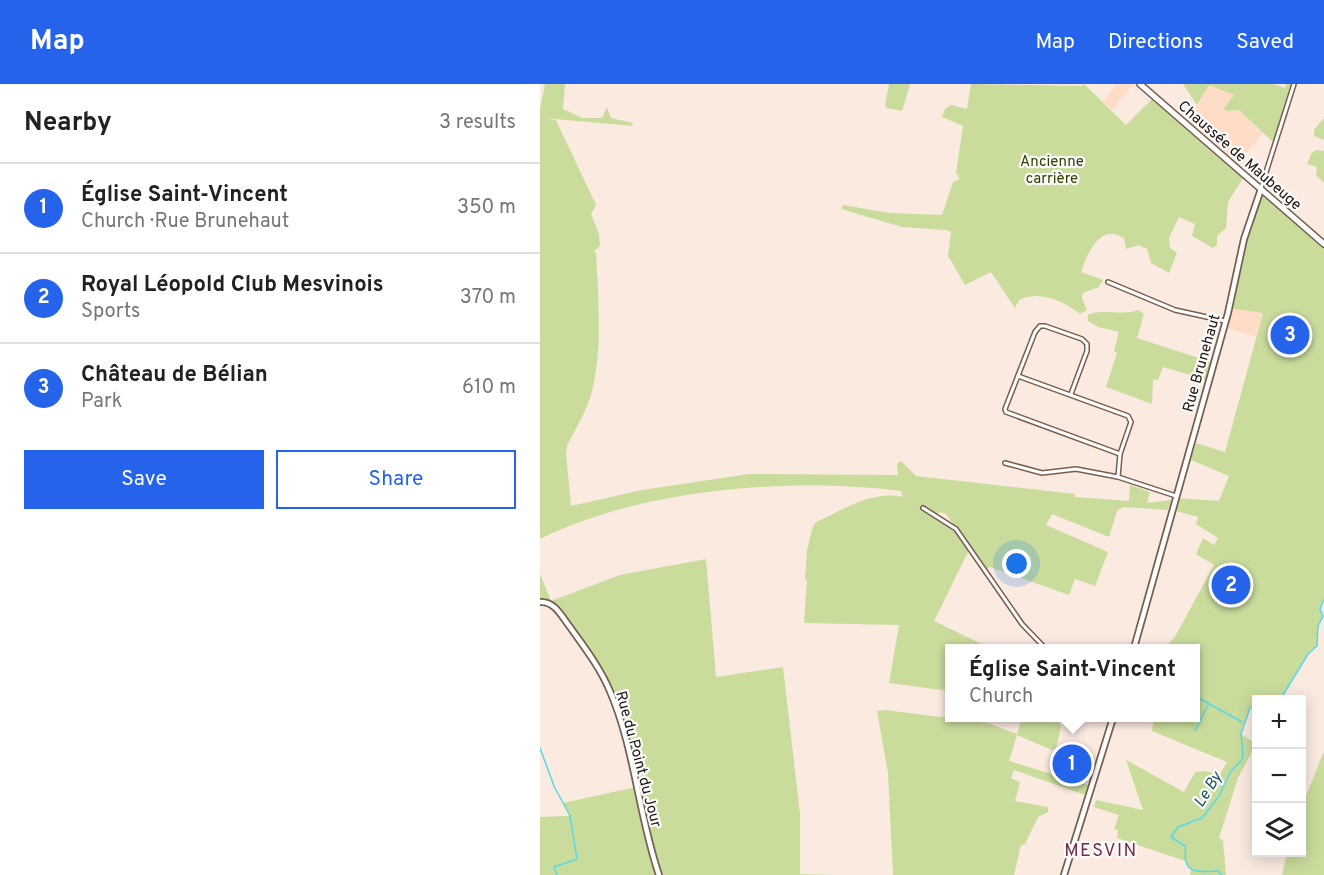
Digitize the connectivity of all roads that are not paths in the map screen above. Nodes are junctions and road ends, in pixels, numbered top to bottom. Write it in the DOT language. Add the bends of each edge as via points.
graph roads {
  1 [pos="1140,84"];
  2 [pos="1294,84"];
  3 [pos="1261,189"];
  4 [pos="1324,244"];
  5 [pos="1108,282"];
  6 [pos="1226,321"];
  7 [pos="1018,376"];
  8 [pos="1071,394"];
  9 [pos="1120,454"];
  10 [pos="1005,463"];
  11 [pos="1118,477"];
  12 [pos="1176,496"];
  13 [pos="923,508"];
  14 [pos="540,602"];
  15 [pos="1041,644"];
  16 [pos="1135,644"];
  17 [pos="1111,722"];
  18 [pos="659,875"];
  19 [pos="1064,875"];
  1 -- 3 [label="main road, Chaussée de Maubeuge"];
  2 -- 3 [label="street, Rue Brunehaut"];
  3 -- 4 [label="main road, Chaussée de Maubeuge"];
  3 -- 6 [label="street, Rue Brunehaut" via="1244,239"];
  5 -- 6 [label="street" via="1175,310"];
  6 -- 12 [label="street, Rue Brunehaut"];
  7 -- 8 [label="street"];
  7 -- 8 [label="street" via="1036,329 1046,326 1087,344"];
  7 -- 9 [label="street" via="1005,409 1008,414"];
  8 -- 9 [label="street" via="1130,417"];
  9 -- 11 [label="street"];
  10 -- 11 [label="street" via="1042,473 1076,469"];
  11 -- 12 [label="street"];
  12 -- 16 [label="street, Rue Brunehaut"];
  13 -- 15 [label="street" via="956,529 1022,624"];
  14 -- 18 [label="street, Rue du Point du Jour" via="551,604 561,615 609,687"];
  17 -- 19 [label="street"];
}
